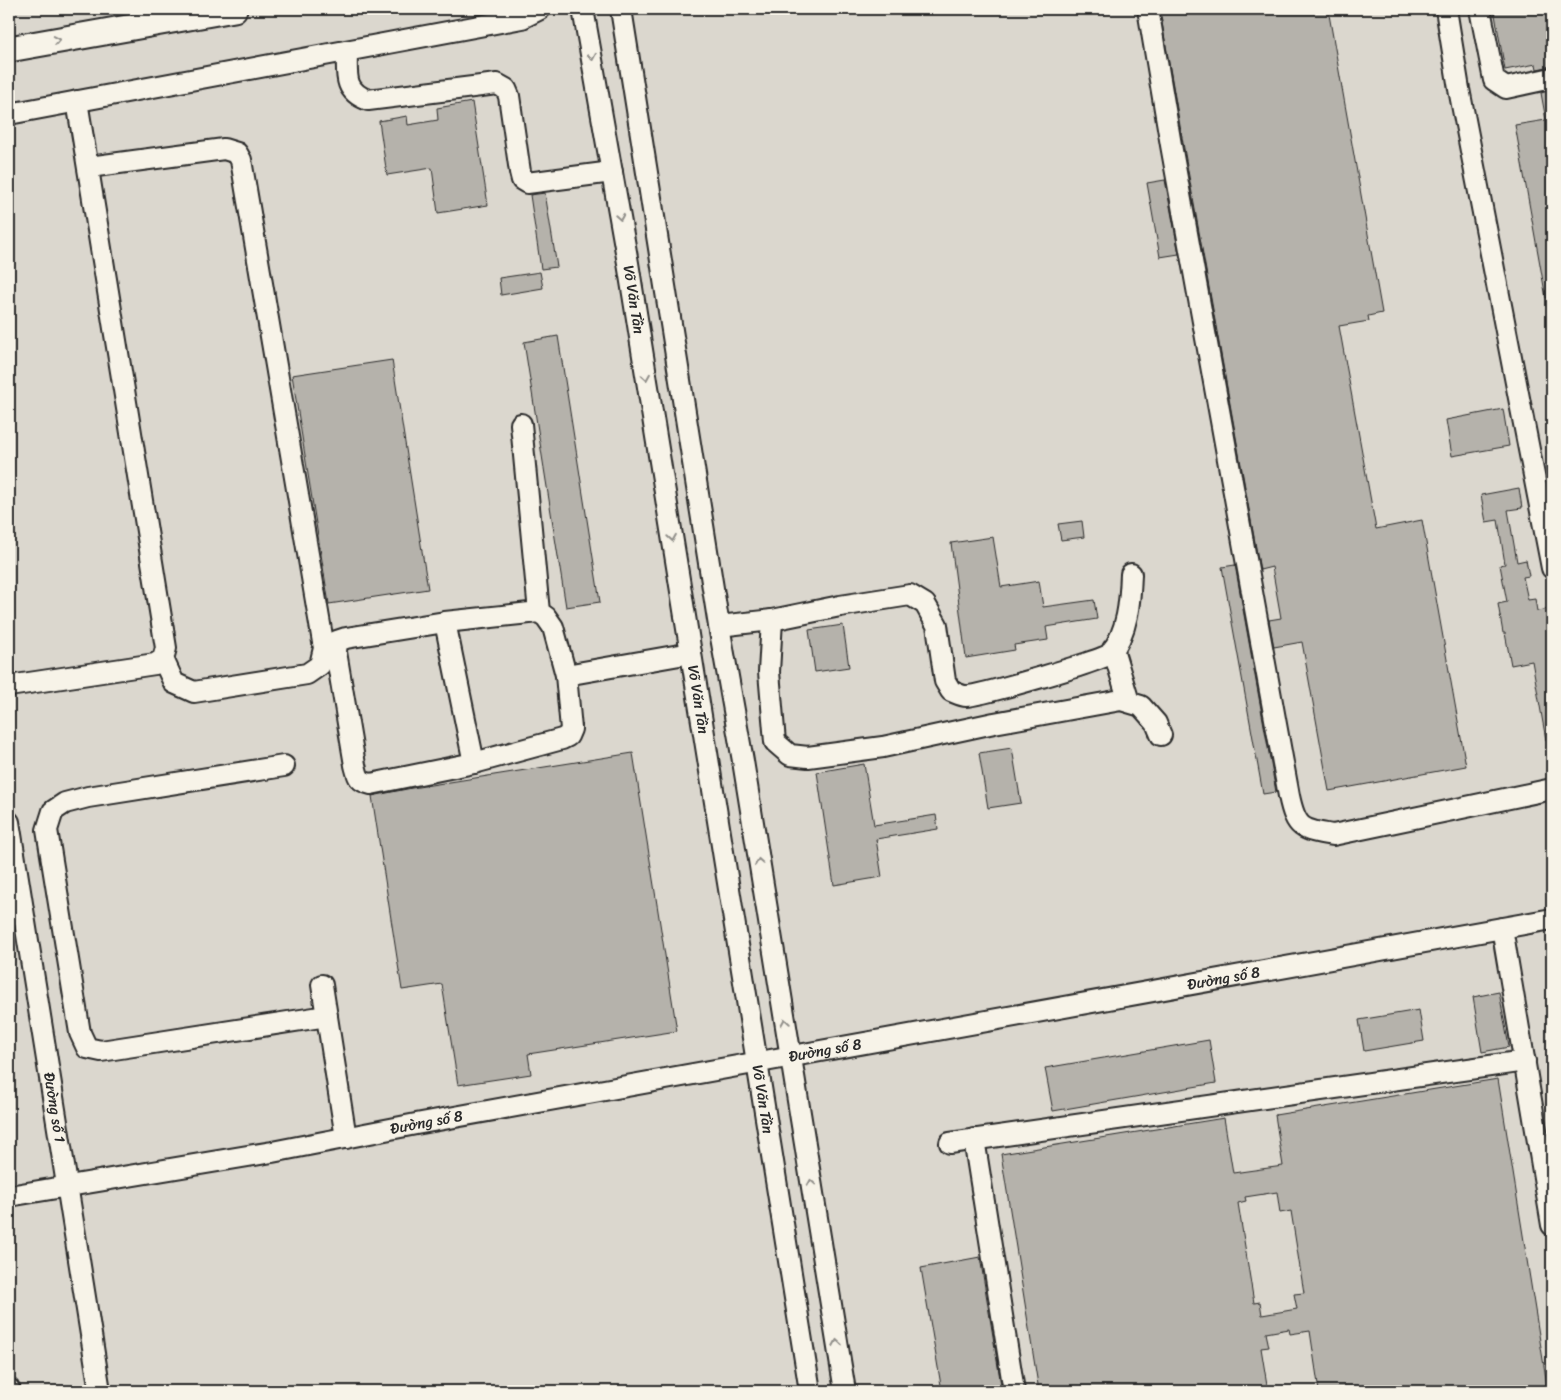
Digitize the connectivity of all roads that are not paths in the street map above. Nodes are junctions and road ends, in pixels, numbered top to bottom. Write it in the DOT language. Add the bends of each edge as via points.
graph roads {
  1 [pos="234,9"];
  2 [pos="540,9"];
  3 [pos="583,9"];
  4 [pos="621,9"];
  5 [pos="1148,9"];
  6 [pos="1446,9"];
  7 [pos="1480,9"];
  8 [pos="9,49"];
  9 [pos="347,51"];
  10 [pos="1552,78"];
  11 [pos="77,101"];
  12 [pos="9,114"];
  13 [pos="89,167"];
  14 [pos="612,172"];
  15 [pos="521,424"];
  16 [pos="1552,568"];
  17 [pos="1131,574"];
  18 [pos="539,612"];
  19 [pos="772,620"];
  20 [pos="445,622"];
  21 [pos="719,626"];
  22 [pos="1113,649"];
  23 [pos="691,653"];
  24 [pos="164,659"];
  25 [pos="566,675"];
  26 [pos="9,686"];
  27 [pos="1129,702"];
  28 [pos="1161,735"];
  29 [pos="474,763"];
  30 [pos="284,766"];
  31 [pos="1552,789"];
  32 [pos="9,822"];
  33 [pos="1552,919"];
  34 [pos="1502,928"];
  35 [pos="322,985"];
  36 [pos="327,1016"];
  37 [pos="791,1057"];
  38 [pos="1525,1061"];
  39 [pos="757,1062"];
  40 [pos="346,1138"];
  41 [pos="974,1139"];
  42 [pos="950,1143"];
  43 [pos="66,1187"];
  44 [pos="9,1196"];
  45 [pos="1552,1225"];
  46 [pos="100,1391"];
  47 [pos="810,1391"];
  48 [pos="845,1391"];
  49 [pos="1014,1391"];
  8 -- 1 [label="main road, one-way"];
  2 -- 9 [label="street" via="522,18"];
  3 -- 14 [label="street, Võ Văn Tần, one-way"];
  4 -- 21 [label="street"];
  5 -- 31 [label="street" via="1289,796 1297,822 1306,829 1333,835"];
  6 -- 16 [label="street"];
  7 -- 10 [label="street" via="1494,80 1506,88"];
  9 -- 11 [label="street"];
  9 -- 14 [label="street" via="350,89 358,97 368,100 497,84 506,89 520,172 527,184"];
  11 -- 12 [label="street"];
  11 -- 13 [label="street"];
  13 -- 24 [label="street" via="166,648"];
  13 -- 24 [label="street" via="224,148 237,153 241,160 324,648 320,665 308,674 194,692 174,683"];
  14 -- 23 [label="street, Võ Văn Tần, one-way"];
  15 -- 18 [label="street"];
  17 -- 22 [label="street" via="1129,607 1119,642"];
  18 -- 20 [label="street"];
  18 -- 25 [label="street" via="553,627"];
  19 -- 21 [label="street"];
  19 -- 22 [label="street" via="910,595 925,604 938,625 945,681 952,691 966,696 1108,656"];
  19 -- 27 [label="street" via="770,672 775,742 790,755 808,757 883,747 994,723 1121,700"];
  20 -- 29 [label="street"];
  20 -- 29 [label="street" via="337,641 336,652 355,765 363,782 371,784"];
  37 -- 21 [label="street, one-way"];
  22 -- 27 [label="street"];
  23 -- 25 [label="street"];
  23 -- 39 [label="street, Võ Văn Tần"];
  24 -- 26 [label="street" via="155,664"];
  25 -- 29 [label="street" via="571,729 568,736"];
  27 -- 28 [label="street" via="1141,706 1156,723"];
  30 -- 36 [label="street" via="88,797 66,803 53,811 47,830 78,1023 87,1048 101,1051"];
  32 -- 43 [label="street, Đường số 1"];
  33 -- 34 [label="street, Đường số 8"];
  34 -- 37 [label="street, Đường số 8"];
  34 -- 38 [label="street"];
  35 -- 36 [label="street"];
  36 -- 40 [label="street"];
  37 -- 39 [label="street, Đường số 8"];
  48 -- 37 [label="street, one-way"];
  38 -- 41 [label="street"];
  38 -- 45 [label="street"];
  39 -- 40 [label="street, Đường số 8"];
  39 -- 47 [label="street, Võ Văn Tần"];
  40 -- 43 [label="street, Đường số 8"];
  41 -- 42 [label="street"];
  41 -- 49 [label="street"];
  43 -- 44 [label="street, Đường số 8"];
  43 -- 46 [label="street, Đường số 1"];
}
